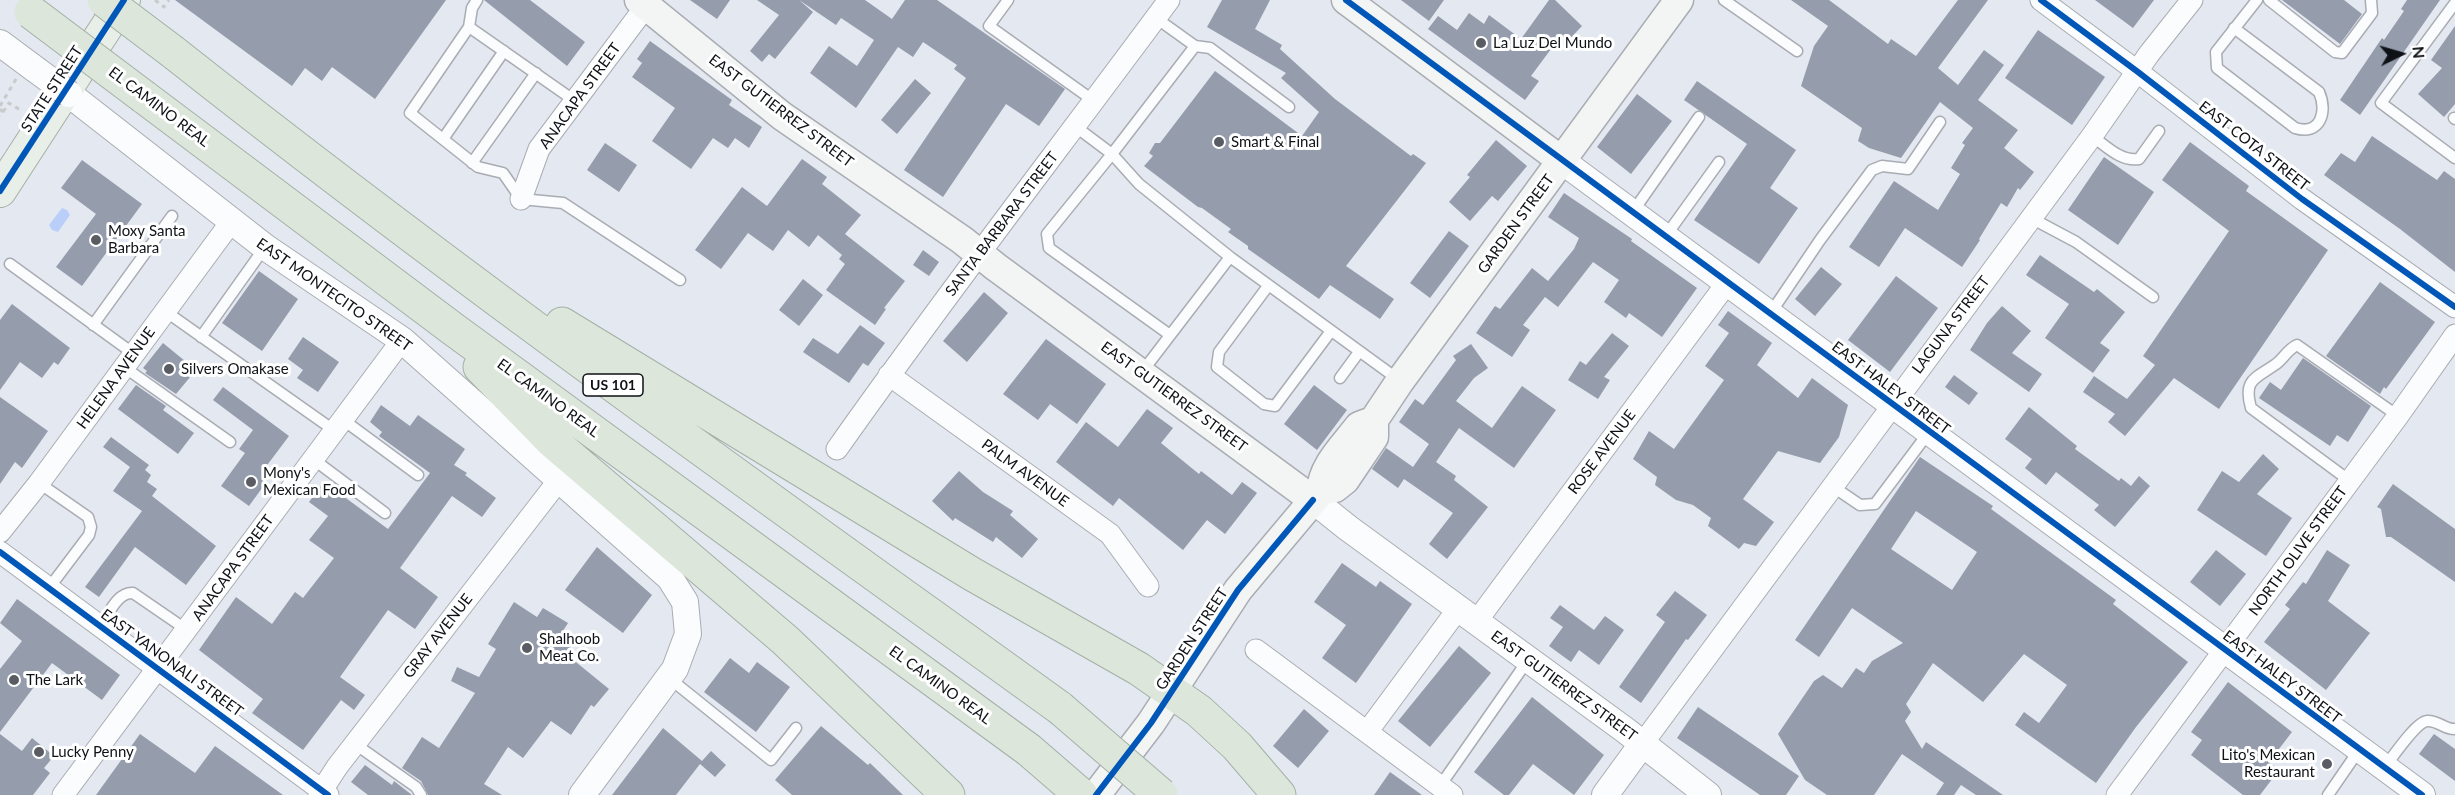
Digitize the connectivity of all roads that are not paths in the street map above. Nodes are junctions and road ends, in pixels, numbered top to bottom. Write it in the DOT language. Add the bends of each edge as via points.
graph roads {
  1 [pos="104,0"];
  2 [pos="124,0"];
  3 [pos="477,0"];
  4 [pos="1008,0"];
  5 [pos="1169,0"];
  6 [pos="1346,0"];
  7 [pos="1679,0"];
  8 [pos="1724,0"];
  9 [pos="2041,0"];
  10 [pos="2192,0"];
  11 [pos="2257,0"];
  12 [pos="2269,0"];
  13 [pos="2371,0"];
  14 [pos="645,2"];
  15 [pos="2455,3"];
  16 [pos="23,6"];
  17 [pos="1156,18"];
  18 [pos="469,27"];
  19 [pos="2234,28"];
  20 [pos="0,43"];
  21 [pos="1196,46"];
  22 [pos="504,51"];
  23 [pos="1797,51"];
  24 [pos="2138,72"];
  25 [pos="536,73"];
  26 [pos="575,100"];
  27 [pos="1094,101"];
  28 [pos="1289,107"];
  29 [pos="1699,117"];
  30 [pos="1940,122"];
  31 [pos="1076,127"];
  32 [pos="2159,131"];
  33 [pos="2092,136"];
  34 [pos="443,139"];
  35 [pos="1112,154"];
  36 [pos="2455,158"];
  37 [pos="1562,161"];
  38 [pos="1719,162"];
  39 [pos="472,163"];
  40 [pos="0,191"];
  41 [pos="521,199"];
  42 [pos="1632,213"];
  43 [pos="172,216"];
  44 [pos="2031,218"];
  45 [pos="231,222"];
  46 [pos="401,227"];
  47 [pos="1665,237"];
  48 [pos="265,247"];
  49 [pos="979,252"];
  50 [pos="1230,258"];
  51 [pos="10,264"];
  52 [pos="680,280"];
  53 [pos="1727,283"];
  54 [pos="1268,286"];
  55 [pos="2153,297"];
  56 [pos="2455,307"];
  57 [pos="165,311"];
  58 [pos="1770,314"];
  59 [pos="93,325"];
  60 [pos="453,329"];
  61 [pos="1331,331"];
  62 [pos="2455,335"];
  63 [pos="1170,336"];
  64 [pos="201,337"];
  65 [pos="402,340"];
  66 [pos="1359,352"];
  67 [pos="129,361"];
  68 [pos="1142,372"];
  69 [pos="888,375"];
  70 [pos="1340,378"];
  71 [pos="1400,381"];
  72 [pos="1892,404"];
  73 [pos="2398,416"];
  74 [pos="339,425"];
  75 [pos="1929,432"];
  76 [pos="230,442"];
  77 [pos="837,449"];
  78 [pos="313,459"];
  79 [pos="418,475"];
  80 [pos="559,480"];
  81 [pos="2350,481"];
  82 [pos="39,483"];
  83 [pos="1832,486"];
  84 [pos="1317,495"];
  85 [pos="385,513"];
  86 [pos="0,532"];
  87 [pos="0,552"];
  88 [pos="1148,586"];
  89 [pos="49,588"];
  90 [pos="1467,615"];
  91 [pos="100,626"];
  92 [pos="187,630"];
  93 [pos="1256,650"];
  94 [pos="2226,650"];
  95 [pos="1528,660"];
  96 [pos="157,668"];
  97 [pos="669,678"];
  98 [pos="1172,692"];
  99 [pos="796,728"];
  100 [pos="2455,729"];
  101 [pos="1367,732"];
  102 [pos="1643,743"];
  103 [pos="355,744"];
  104 [pos="2359,750"];
  105 [pos="2384,768"];
  106 [pos="1446,790"];
  107 [pos="323,793"];
  108 [pos="63,795"];
  109 [pos="421,795"];
  110 [pos="582,795"];
  111 [pos="948,795"];
  112 [pos="1081,795"];
  113 [pos="1096,795"];
  114 [pos="1161,795"];
  115 [pos="1279,795"];
  116 [pos="1605,795"];
  117 [pos="1708,795"];
  118 [pos="2117,795"];
  119 [pos="2328,795"];
  120 [pos="2422,795"];
  1 -- 46 [label="highway, US 101, bridge"];
  2 -- 40 [label="main road, STATE STREET"];
  3 -- 18 [label="lane"];
  4 -- 27 [label="lane" via="989,26"];
  5 -- 17 [label="street, SANTA BARBARA STREET"];
  6 -- 37 [label="main road, EAST HALEY STREET"];
  7 -- 37 [label="main road, GARDEN STREET"];
  8 -- 23 [label="lane"];
  9 -- 24 [label="street, EAST COTA STREET"];
  10 -- 24 [label="street, LAGUNA STREET"];
  11 -- 19 [label="lane"];
  12 -- 13 [label="lane" via="2335,52 2342,53 2372,13"];
  14 -- 26 [label="street, ANACAPA STREET"];
  14 -- 49 [label="main road, EAST GUTIERREZ STREET" via="782,116"];
  15 -- 36 [label="lane" via="2381,103"];
  16 -- 60 [label="highway, EL CAMINO REAL / US 101, bridge"];
  17 -- 21 [label="lane"];
  17 -- 27 [label="street, SANTA BARBARA STREET"];
  18 -- 22 [label="lane"];
  18 -- 34 [label="lane" via="410,113"];
  19 -- 19 [label="lane" via="2216,52 2217,68 2295,128 2311,129 2323,113 2319,92"];
  20 -- 45 [label="street, EAST MONTECITO STREET, bridge" via="26,73 69,94"];
  21 -- 28 [label="lane" via="1210,48"];
  21 -- 35 [label="lane"];
  22 -- 25 [label="lane"];
  22 -- 34 [label="lane"];
  24 -- 33 [label="street, LAGUNA STREET"];
  24 -- 56 [label="street, EAST COTA STREET" via="2302,199"];
  25 -- 26 [label="lane"];
  25 -- 39 [label="lane"];
  26 -- 41 [label="street, ANACAPA STREET" via="539,149"];
  27 -- 31 [label="street, SANTA BARBARA STREET"];
  29 -- 42 [label="lane"];
  30 -- 58 [label="lane" via="1908,169 1882,166 1872,170"];
  31 -- 35 [label="lane"];
  31 -- 49 [label="street, SANTA BARBARA STREET"];
  32 -- 33 [label="lane" via="2139,159 2132,160"];
  33 -- 44 [label="street, LAGUNA STREET"];
  34 -- 39 [label="lane"];
  35 -- 50 [label="lane" via="1139,184"];
  35 -- 63 [label="lane" via="1047,234 1049,248"];
  37 -- 42 [label="street, EAST HALEY STREET"];
  37 -- 71 [label="main road, GARDEN STREET"];
  38 -- 47 [label="lane"];
  39 -- 41 [label="lane" via="503,173"];
  41 -- 52 [label="lane" via="563,203"];
  42 -- 47 [label="street, EAST HALEY STREET"];
  43 -- 59 [label="lane"];
  44 -- 55 [label="lane" via="2076,242"];
  44 -- 72 [label="street, LAGUNA STREET"];
  45 -- 48 [label="street, EAST MONTECITO STREET"];
  45 -- 57 [label="street, HELENA AVENUE"];
  46 -- 98 [label="highway"];
  46 -- 114 [label="highway, US 101, bridge" via="1060,708"];
  47 -- 53 [label="street, EAST HALEY STREET"];
  48 -- 64 [label="lane"];
  48 -- 65 [label="street, EAST MONTECITO STREET"];
  49 -- 68 [label="main road, EAST GUTIERREZ STREET"];
  49 -- 69 [label="street, SANTA BARBARA STREET"];
  50 -- 54 [label="lane"];
  50 -- 63 [label="lane"];
  51 -- 59 [label="lane"];
  53 -- 58 [label="street, EAST HALEY STREET"];
  53 -- 90 [label="street, ROSE AVENUE"];
  54 -- 61 [label="lane"];
  54 -- 61 [label="lane" via="1219,352 1217,367 1264,405 1275,406"];
  57 -- 64 [label="lane"];
  57 -- 67 [label="street, HELENA AVENUE"];
  58 -- 72 [label="street, EAST HALEY STREET"];
  59 -- 67 [label="lane"];
  60 -- 111 [label="highway" via="481,369 552,441 785,640"];
  60 -- 112 [label="highway, EL CAMINO REAL / US 101" via="1029,750"];
  61 -- 66 [label="lane"];
  62 -- 73 [label="street, NORTH OLIVE STREET"];
  63 -- 68 [label="lane"];
  64 -- 74 [label="lane"];
  65 -- 74 [label="street, ANACAPA STREET"];
  65 -- 80 [label="street, EAST MONTECITO STREET"];
  66 -- 70 [label="lane"];
  66 -- 71 [label="lane"];
  67 -- 76 [label="lane"];
  67 -- 82 [label="street, HELENA AVENUE"];
  68 -- 84 [label="main road, EAST GUTIERREZ STREET"];
  69 -- 77 [label="street, SANTA BARBARA STREET"];
  69 -- 88 [label="street, PALM AVENUE" via="1110,534"];
  71 -- 84 [label="main road, GARDEN STREET" via="1374,420 1359,426 1332,461 1321,478"];
  72 -- 75 [label="street, EAST HALEY STREET"];
  72 -- 83 [label="street, LAGUNA STREET"];
  73 -- 81 [label="street, NORTH OLIVE STREET"];
  73 -- 81 [label="lane" via="2296,345 2252,380 2247,392 2251,408"];
  74 -- 78 [label="street, ANACAPA STREET"];
  74 -- 79 [label="lane"];
  75 -- 83 [label="lane" via="1875,504 1860,505"];
  75 -- 94 [label="street, EAST HALEY STREET"];
  78 -- 85 [label="lane"];
  78 -- 92 [label="street, ANACAPA STREET"];
  80 -- 97 [label="street, EAST MONTECITO STREET" via="670,578 685,602 688,634"];
  80 -- 103 [label="street, GRAY AVENUE"];
  81 -- 94 [label="street, NORTH OLIVE STREET"];
  82 -- 86 [label="street, HELENA AVENUE"];
  82 -- 89 [label="lane" via="88,517 91,527"];
  83 -- 102 [label="street, LAGUNA STREET"];
  84 -- 90 [label="street, EAST GUTIERREZ STREET" via="1347,528"];
  84 -- 98 [label="main road, GARDEN STREET" via="1238,590"];
  87 -- 89 [label="street, EAST YANONALI STREET"];
  89 -- 91 [label="street, EAST YANONALI STREET"];
  90 -- 95 [label="street, EAST GUTIERREZ STREET"];
  90 -- 101 [label="street, ROSE AVENUE"];
  91 -- 92 [label="lane" via="121,596 134,593"];
  91 -- 96 [label="street, EAST YANONALI STREET"];
  92 -- 96 [label="street, ANACAPA STREET"];
  93 -- 101 [label="street"];
  94 -- 104 [label="street, EAST HALEY STREET"];
  94 -- 118 [label="street, NORTH OLIVE STREET"];
  95 -- 102 [label="street, EAST GUTIERREZ STREET"];
  95 -- 106 [label="lane"];
  96 -- 107 [label="street, EAST YANONALI STREET"];
  96 -- 108 [label="street, ANACAPA STREET"];
  97 -- 99 [label="lane" via="771,760"];
  97 -- 110 [label="street"];
  98 -- 113 [label="main road, GARDEN STREET"];
  98 -- 115 [label="highway" via="1237,746"];
  100 -- 105 [label="lane" via="2427,721 2418,725"];
  101 -- 106 [label="street"];
  102 -- 116 [label="street, LAGUNA STREET"];
  102 -- 117 [label="street, EAST GUTIERREZ STREET"];
  103 -- 107 [label="street, GRAY AVENUE"];
  103 -- 109 [label="lane" via="416,787"];
  104 -- 105 [label="street, EAST HALEY STREET"];
  104 -- 119 [label="lane"];
  105 -- 120 [label="street, EAST HALEY STREET"];
}
